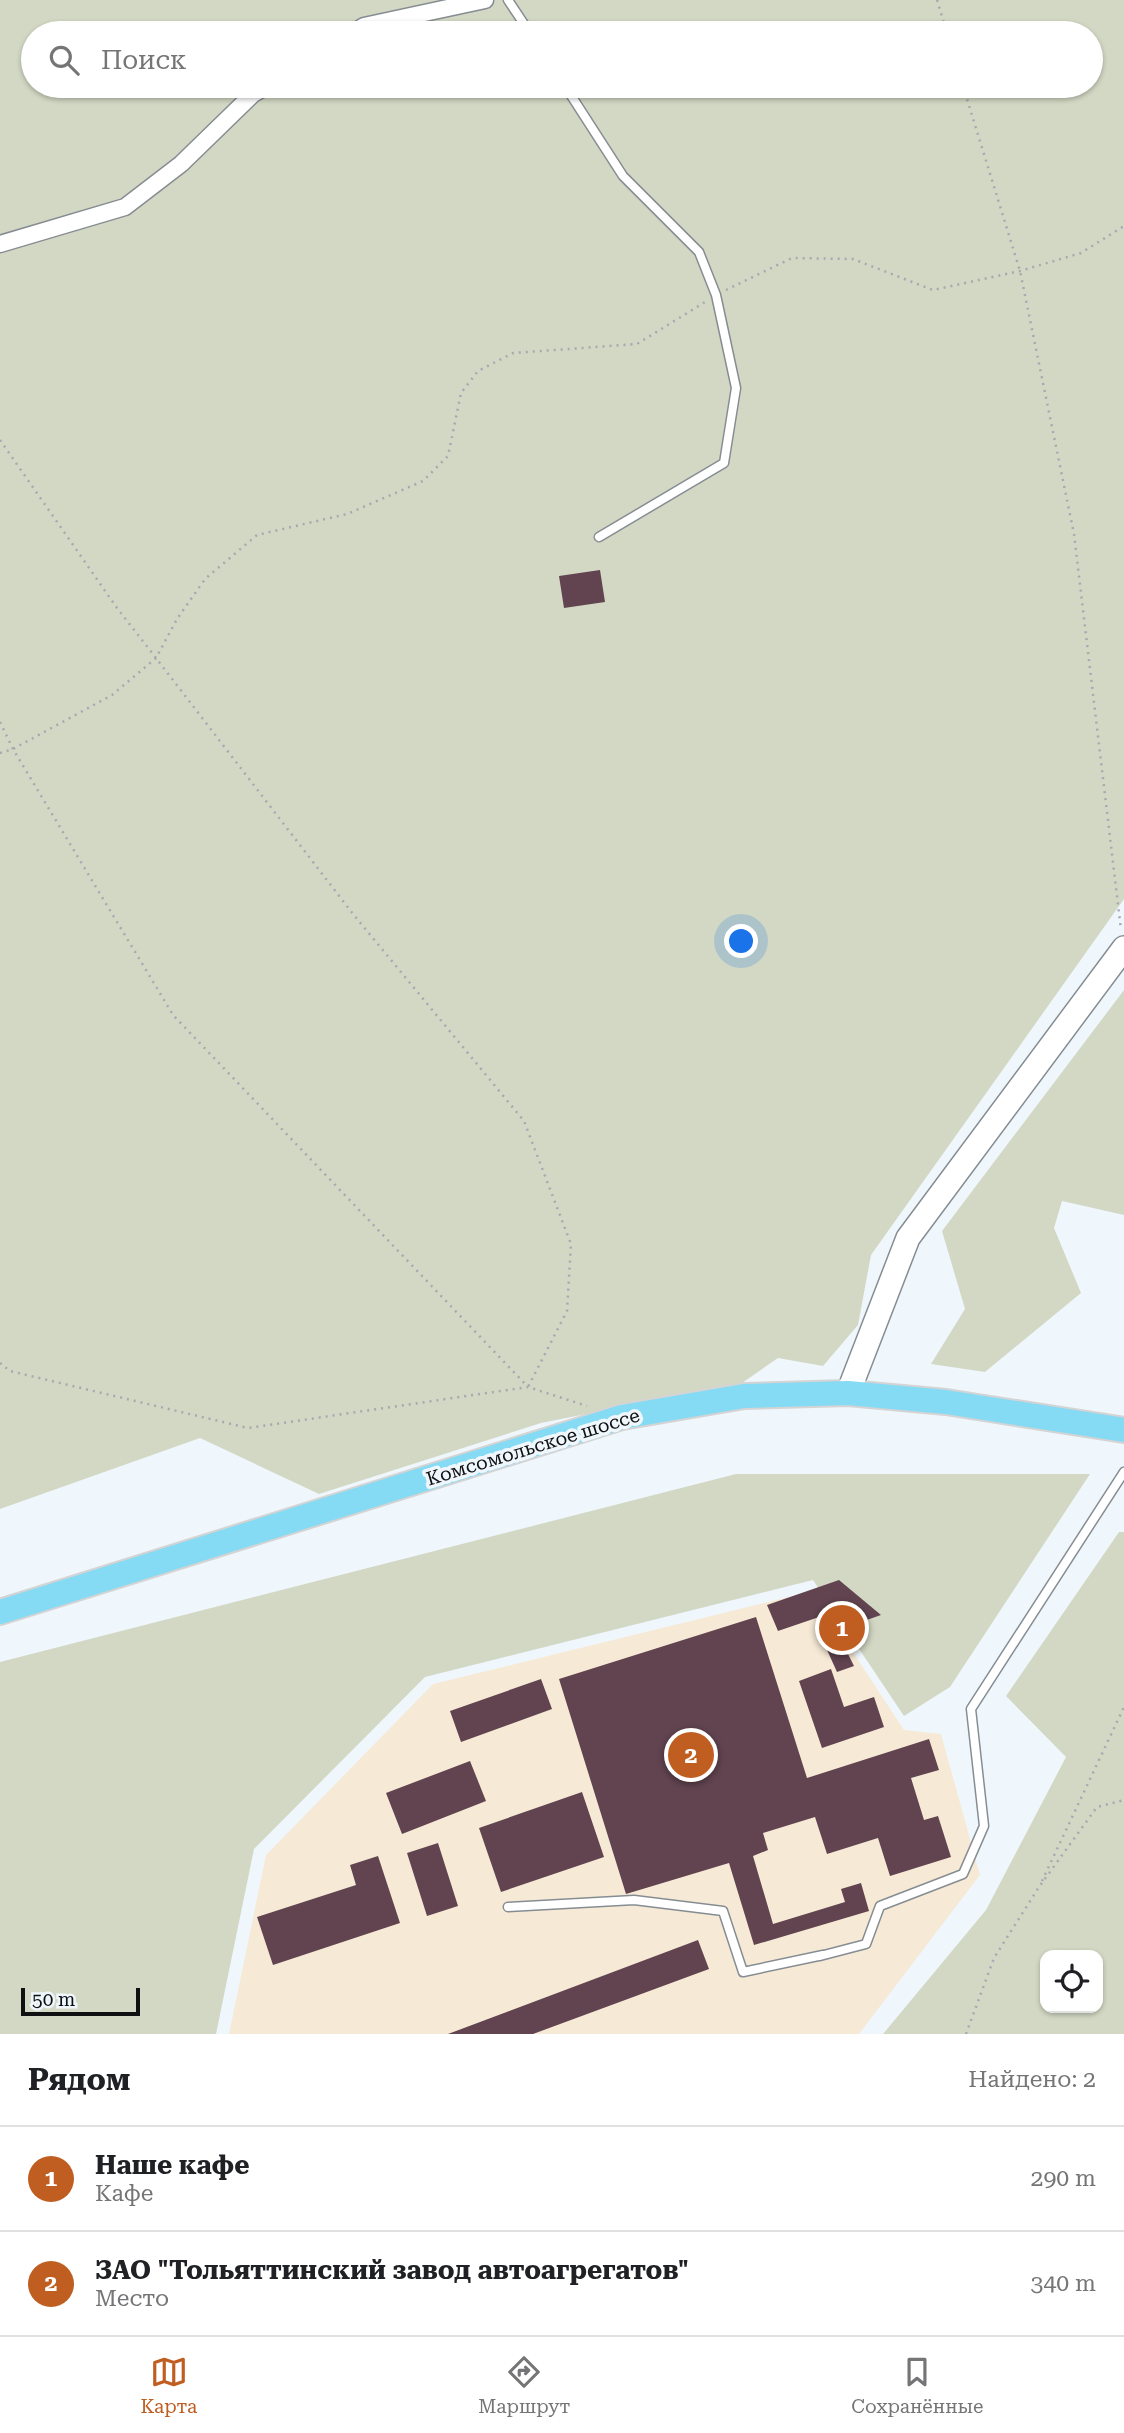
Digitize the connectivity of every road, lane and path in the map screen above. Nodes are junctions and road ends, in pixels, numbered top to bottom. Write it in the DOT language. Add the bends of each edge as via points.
graph roads {
  1 [pos="485,0"];
  2 [pos="508,0"];
  3 [pos="937,0"];
  4 [pos="386,21"];
  5 [pos="522,21"];
  6 [pos="943,21"];
  7 [pos="249,98"];
  8 [pos="573,98"];
  9 [pos="968,98"];
  10 [pos="1124,226"];
  11 [pos="0,244"];
  12 [pos="1020,271"];
  13 [pos="716,295"];
  14 [pos="0,440"];
  15 [pos="599,537"];
  16 [pos="156,658"];
  17 [pos="0,722"];
  18 [pos="13,749"];
  19 [pos="0,753"];
  20 [pos="1124,948"];
  21 [pos="0,1363"];
  22 [pos="528,1387"];
  23 [pos="848,1393"];
  24 [pos="587,1406"];
  25 [pos="1124,1430"];
  26 [pos="1124,1472"];
  27 [pos="0,1612"];
  28 [pos="1124,1707"];
  29 [pos="1124,1800"];
  30 [pos="1039,1887"];
  31 [pos="508,1907"];
  32 [pos="966,2034"];
  1 -- 4 [label="street"];
  2 -- 5 [label="lane"];
  3 -- 6 [label="path"];
  7 -- 11 [label="street" via="181,164 125,207"];
  8 -- 13 [label="lane" via="623,176 699,252"];
  9 -- 12 [label="path"];
  10 -- 12 [label="path" via="1081,253"];
  12 -- 13 [label="path" via="933,290 853,259 792,258"];
  12 -- 20 [label="path" via="1074,534"];
  13 -- 15 [label="lane" via="736,388 724,463"];
  13 -- 16 [label="path" via="637,344 513,353 478,370 461,393 448,456 423,481 347,514 257,535 205,579"];
  14 -- 16 [label="path"];
  16 -- 18 [label="path" via="112,695"];
  16 -- 22 [label="path" via="353,914 524,1121 571,1244 567,1311"];
  17 -- 18 [label="path"];
  18 -- 19 [label="path"];
  18 -- 22 [label="path" via="173,1016"];
  20 -- 23 [label="street" via="908,1238"];
  21 -- 22 [label="path" via="10,1371 248,1428"];
  22 -- 24 [label="path"];
  23 -- 25 [label="main road, Комсомольское шоссе" via="946,1402"];
  23 -- 27 [label="main road, Комсомольское шоссе" via="744,1396 622,1417"];
  26 -- 31 [label="lane" via="971,1709 984,1826 963,1874 880,1906 866,1944 743,1972 723,1911 634,1900"];
  28 -- 30 [label="path"];
  29 -- 30 [label="path" via="1097,1807"];
  30 -- 32 [label="path" via="993,1958"];
}
